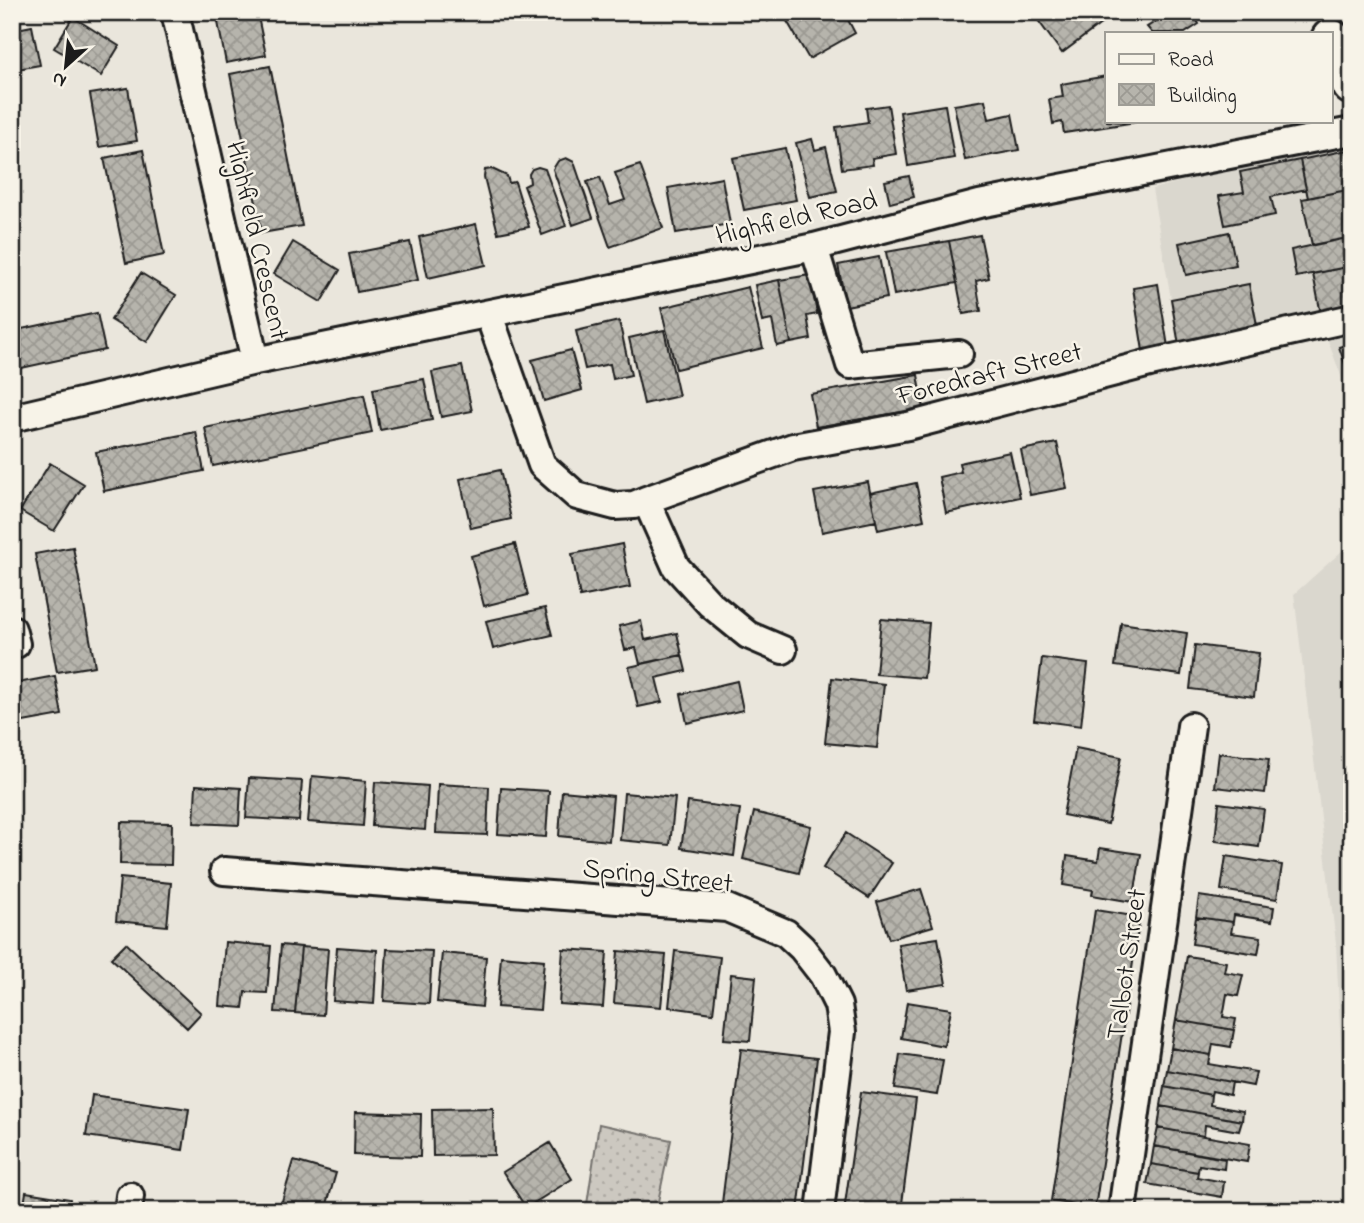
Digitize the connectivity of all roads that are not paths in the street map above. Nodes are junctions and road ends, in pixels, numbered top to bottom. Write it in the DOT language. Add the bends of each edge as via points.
graph roads {
  1 [pos="176,12"];
  2 [pos="1319,12"];
  3 [pos="1328,32"];
  4 [pos="1332,41"];
  5 [pos="1352,85"];
  6 [pos="1352,131"];
  7 [pos="814,247"];
  8 [pos="489,315"];
  9 [pos="1352,318"];
  10 [pos="959,354"];
  11 [pos="255,361"];
  12 [pos="12,418"];
  13 [pos="646,500"];
  14 [pos="12,629"];
  15 [pos="12,645"];
  16 [pos="783,650"];
  17 [pos="1191,726"];
  18 [pos="224,871"];
  19 [pos="820,1211"];
  20 [pos="1122,1211"];
  1 -- 11 [label="street, Highfield Crescent"];
  2 -- 3 [label="highway"];
  4 -- 5 [label="highway"];
  6 -- 7 [label="street, Highfield Road" via="979,204"];
  7 -- 8 [label="street, Highfield Road"];
  7 -- 10 [label="street" via="850,365"];
  8 -- 11 [label="street, Highfield Road"];
  8 -- 13 [label="street, Foredraft Street" via="542,465 577,496 615,506"];
  9 -- 13 [label="street, Foredraft Street" via="1150,363 908,426 793,447"];
  11 -- 12 [label="street, Highfield Crescent"];
  13 -- 16 [label="street" via="676,567 710,604 748,635"];
  14 -- 15 [label="street" via="16,644"];
  17 -- 20 [label="street, Talbot Street"];
  18 -- 19 [label="street, Spring Street" via="727,908 786,933 823,975 838,1005 842,1032"];
}
